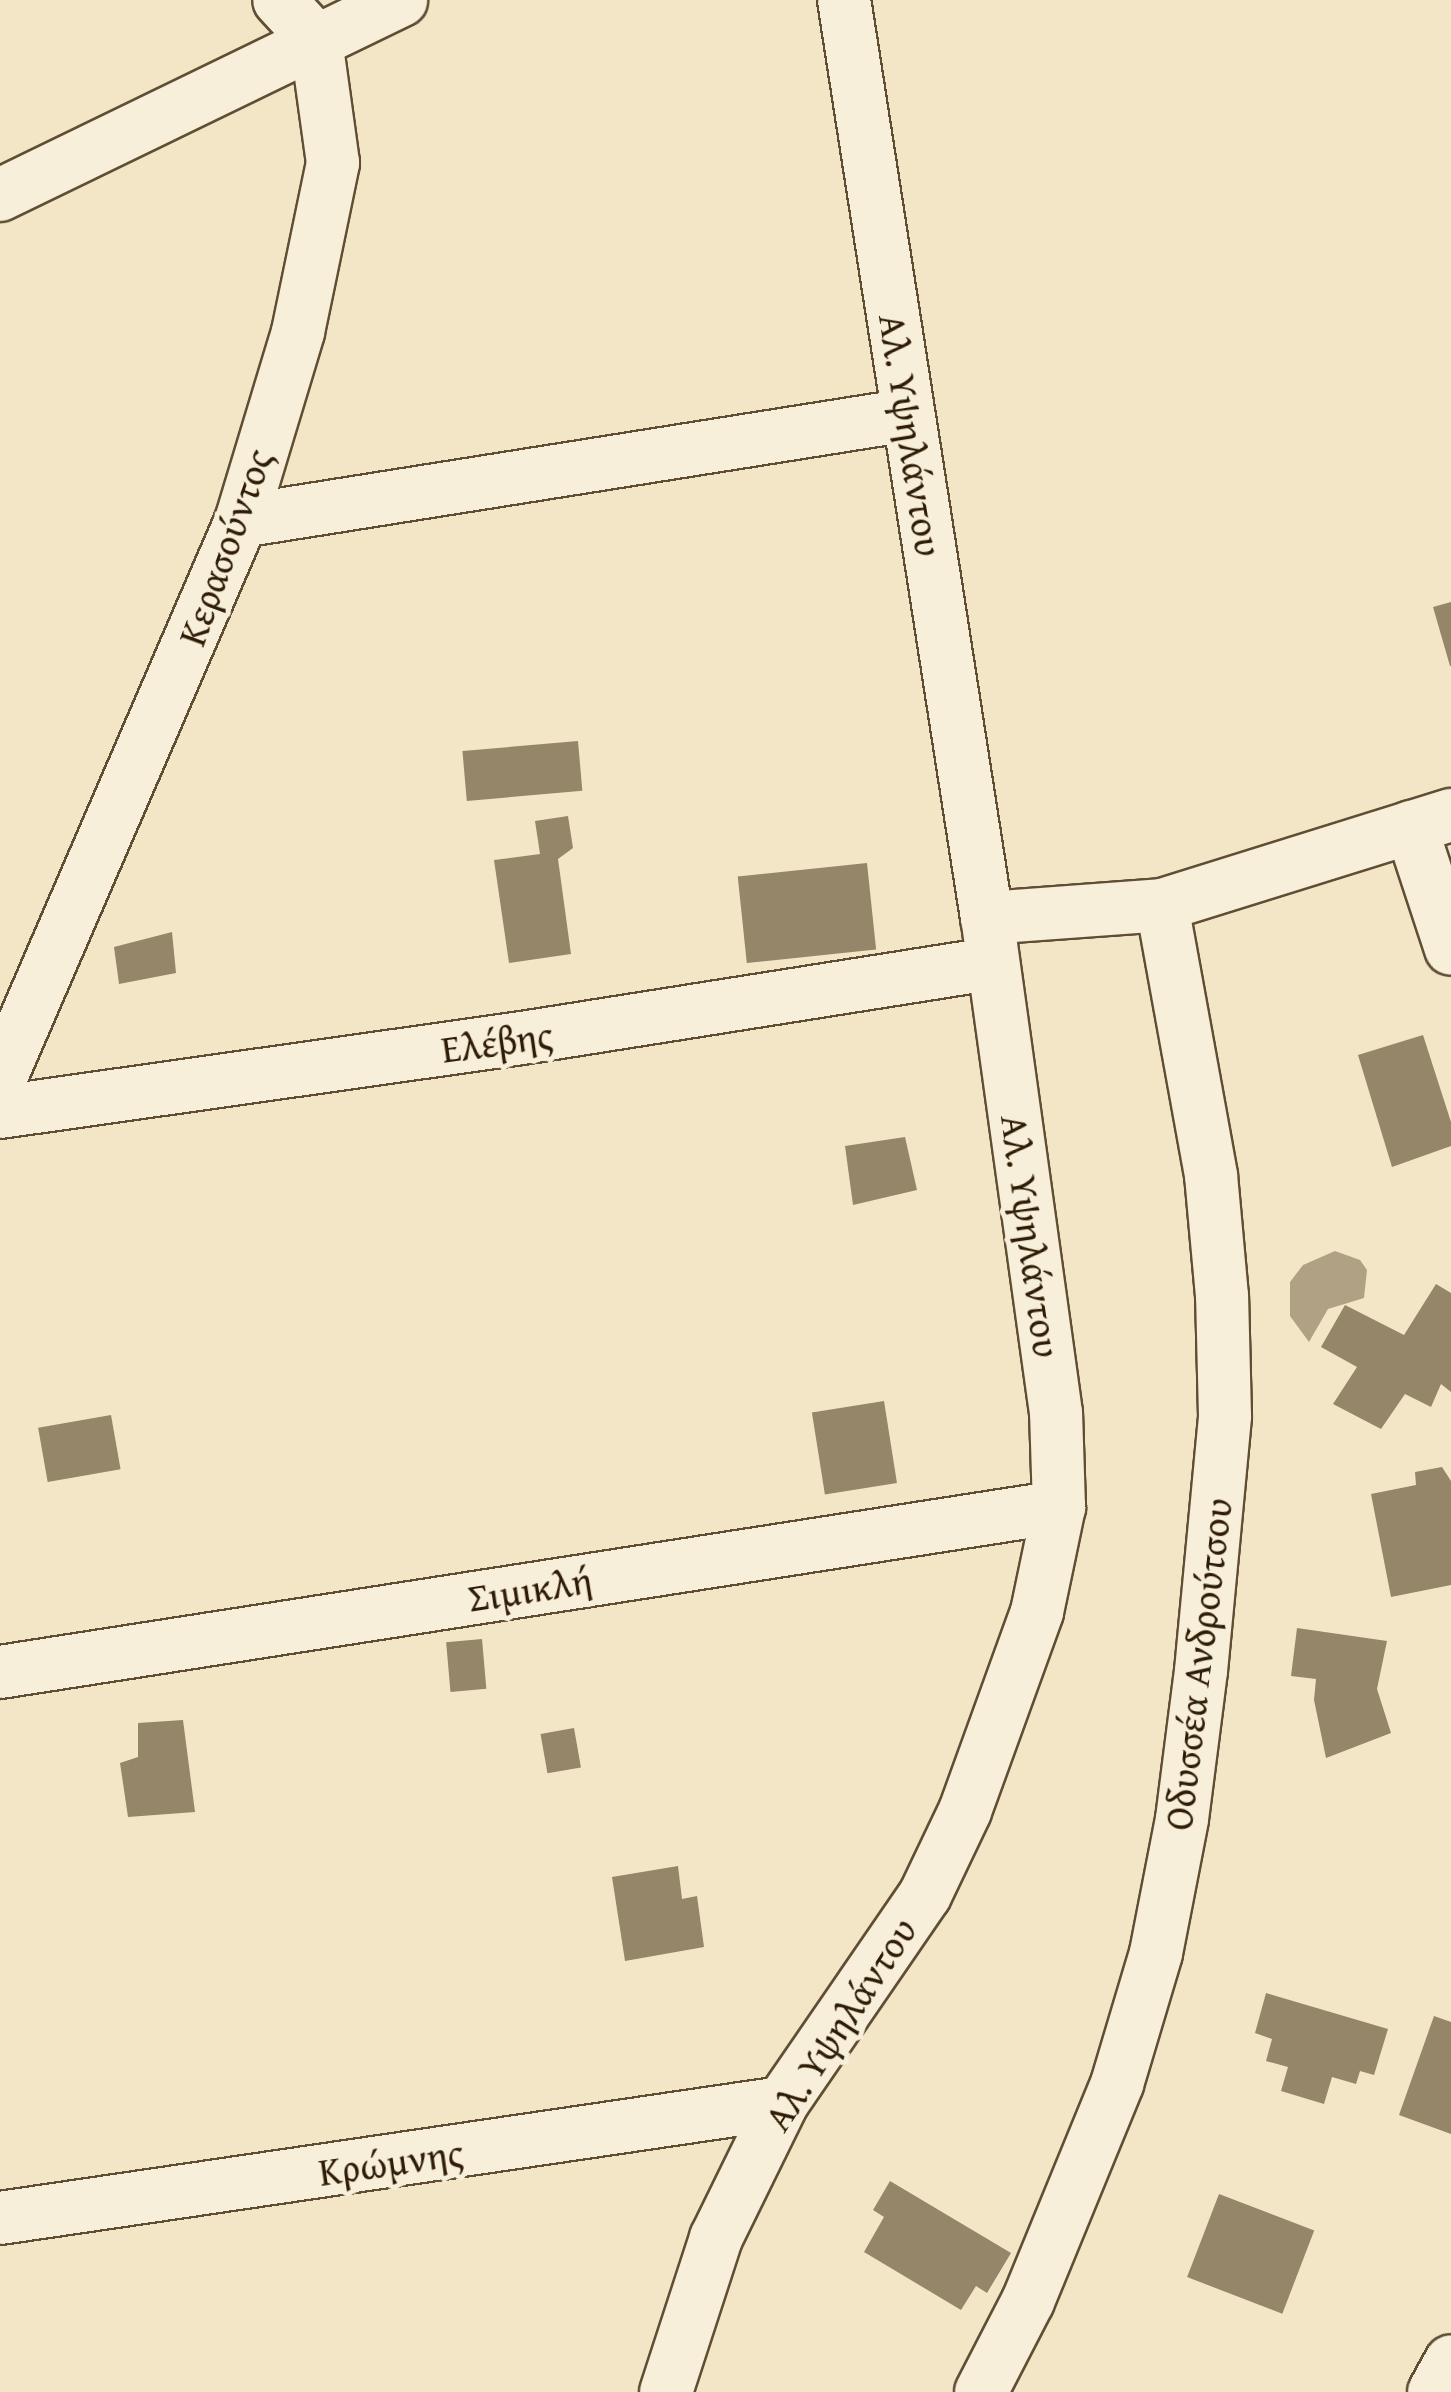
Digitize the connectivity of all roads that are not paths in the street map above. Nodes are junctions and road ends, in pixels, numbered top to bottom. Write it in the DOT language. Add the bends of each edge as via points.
graph roads {
  1 [pos="279,0"];
  2 [pos="401,0"];
  3 [pos="844,0"];
  4 [pos="316,40"];
  5 [pos="0,196"];
  6 [pos="908,415"];
  7 [pos="240,521"];
  8 [pos="1431,821"];
  9 [pos="1162,906"];
  10 [pos="990,941"];
  11 [pos="1451,949"];
  12 [pos="0,1079"];
  13 [pos="0,1112"];
  14 [pos="1060,1507"];
  15 [pos="0,1672"];
  16 [pos="782,2104"];
  17 [pos="0,2218"];
  18 [pos="1451,2362"];
  19 [pos="666,2392"];
  20 [pos="982,2392"];
  21 [pos="1434,2392"];
  1 -- 4 [label="street"];
  2 -- 4 [label="street"];
  3 -- 6 [label="street, Αλ. Υψηλάντου"];
  4 -- 5 [label="street"];
  4 -- 7 [label="street, Κερασούντος" via="333,164 298,332"];
  6 -- 7 [label="street"];
  6 -- 10 [label="street, Αλ. Υψηλάντου"];
  7 -- 12 [label="street, Κερασούντος"];
  8 -- 9 [label="street, Ελέβης"];
  8 -- 11 [label="street"];
  9 -- 10 [label="street, Ελέβης"];
  9 -- 20 [label="street, Οδυσσέα Ανδρούτσου" via="1211,1175 1222,1296 1225,1416 1201,1671 1156,1952 1116,2084 1028,2301"];
  10 -- 13 [label="street, Ελέβης" via="522,1038"];
  10 -- 14 [label="street, Αλ. Υψηλάντου" via="1056,1413"];
  14 -- 15 [label="street, Σιμικλή"];
  14 -- 16 [label="street, Αλ. Υψηλάντου" via="1038,1612 965,1812 926,1895"];
  16 -- 17 [label="street, Κρώμνης"];
  16 -- 19 [label="street, Αλ. Υψηλάντου" via="716,2238"];
  18 -- 21 [label="street"];
}
